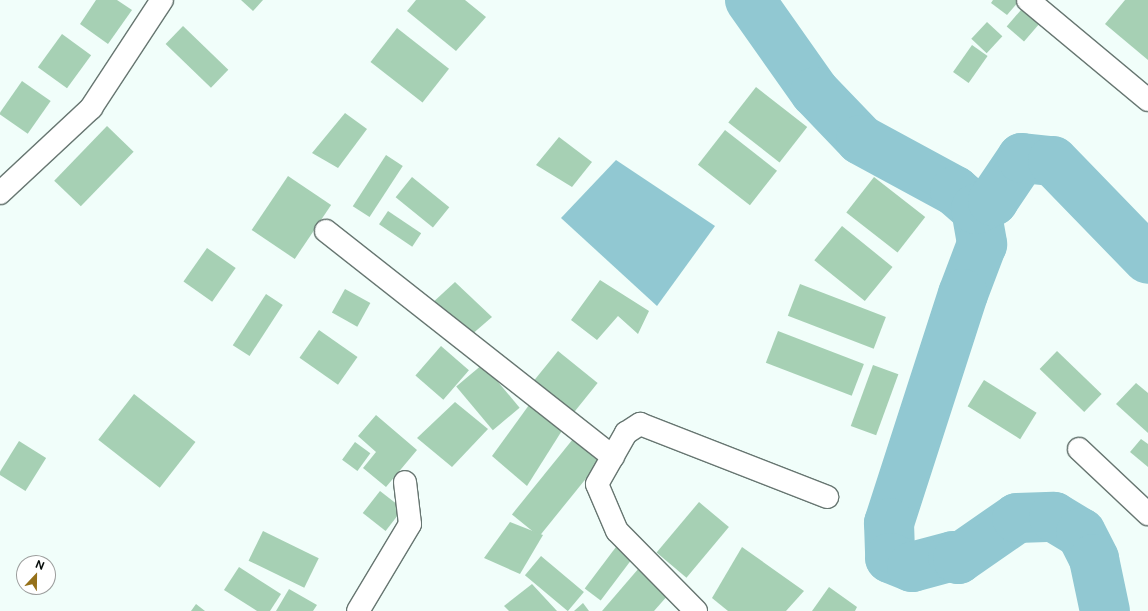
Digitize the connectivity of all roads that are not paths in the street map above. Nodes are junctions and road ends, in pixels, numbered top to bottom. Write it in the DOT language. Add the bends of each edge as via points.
graph roads {
  1 [pos="162,0"];
  2 [pos="1028,0"];
  3 [pos="1148,100"];
  4 [pos="0,193"];
  5 [pos="326,231"];
  6 [pos="1079,449"];
  7 [pos="612,457"];
  8 [pos="405,482"];
  9 [pos="827,497"];
  10 [pos="1148,514"];
  11 [pos="358,611"];
  12 [pos="696,611"];
  1 -- 4 [label="street" via="91,108"];
  2 -- 3 [label="street"];
  5 -- 7 [label="street"];
  6 -- 10 [label="street"];
  7 -- 9 [label="street" via="626,433 640,424"];
  7 -- 12 [label="street" via="597,484 617,531"];
  8 -- 11 [label="street" via="410,524"];
}
